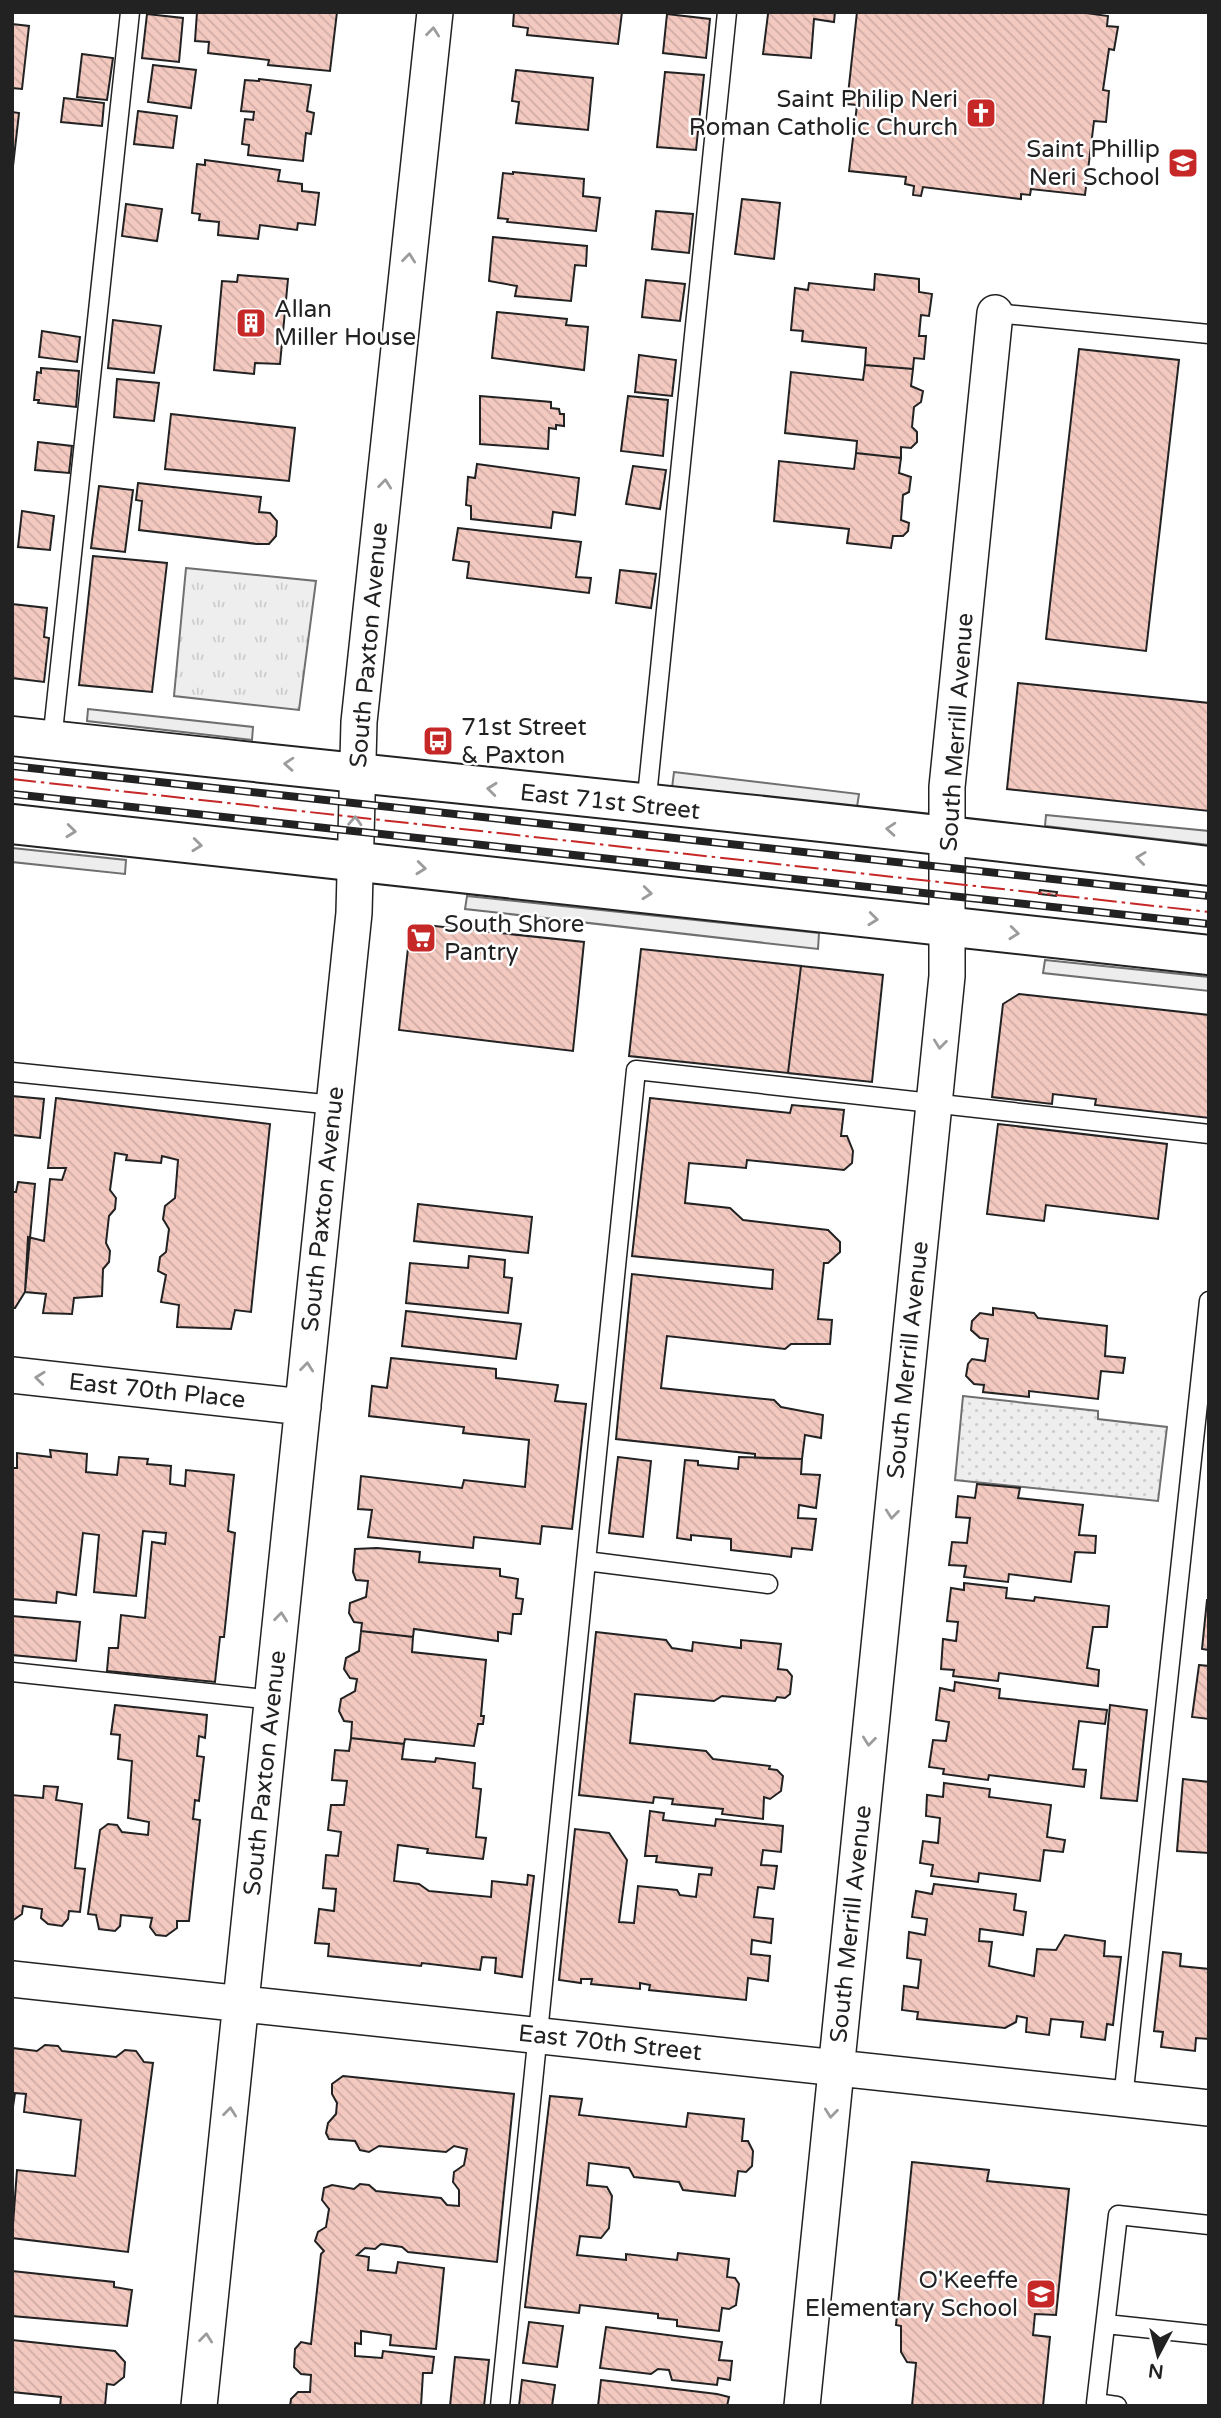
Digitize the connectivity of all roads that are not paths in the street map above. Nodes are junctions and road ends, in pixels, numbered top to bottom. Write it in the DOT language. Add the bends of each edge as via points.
graph roads {
  1 [pos="130,12"];
  2 [pos="435,12"];
  3 [pos="727,12"];
  4 [pos="995,313"];
  5 [pos="1209,334"];
  6 [pos="12,736"];
  7 [pos="52,741"];
  8 [pos="357,771"];
  9 [pos="646,806"];
  10 [pos="12,824"];
  11 [pos="947,835"];
  12 [pos="353,861"];
  13 [pos="1209,866"];
  14 [pos="947,927"];
  15 [pos="1209,955"];
  16 [pos="12,1072"];
  17 [pos="934,1104"];
  18 [pos="334,1105"];
  19 [pos="1209,1134"];
  20 [pos="1209,1301"];
  21 [pos="12,1375"];
  22 [pos="303,1407"];
  23 [pos="586,1561"];
  24 [pos="768,1584"];
  25 [pos="12,1672"];
  26 [pos="272,1700"];
  27 [pos="12,1979"];
  28 [pos="241,2003"];
  29 [pos="538,2035"];
  30 [pos="836,2068"];
  31 [pos="1123,2099"];
  32 [pos="1209,2108"];
  33 [pos="1209,2225"];
  34 [pos="1106,2324"];
  35 [pos="1209,2335"];
  36 [pos="200,2406"];
  37 [pos="500,2406"];
  38 [pos="802,2406"];
  39 [pos="1117,2406"];
  1 -- 7 [label="lane"];
  8 -- 2 [label="street, South Paxton Avenue, one-way"];
  3 -- 9 [label="lane"];
  4 -- 5 [label="lane"];
  4 -- 11 [label="street, South Merrill Avenue" via="948,779"];
  6 -- 7 [label="main road, East 71st Street"];
  8 -- 7 [label="main road, East 71st Street, one-way"];
  9 -- 8 [label="main road, East 71st Street, one-way"];
  12 -- 8 [label="street, South Paxton Avenue, one-way"];
  11 -- 9 [label="main road, East 71st Street, one-way"];
  10 -- 12 [label="main road, one-way"];
  13 -- 11 [label="main road, East 71st Street, one-way"];
  11 -- 14 [label="street, South Merrill Avenue"];
  12 -- 14 [label="main road, one-way"];
  12 -- 18 [label="street, South Paxton Avenue" via="354,913"];
  14 -- 15 [label="main road, one-way"];
  14 -- 17 [label="street, South Merrill Avenue, one-way" via="947,976"];
  16 -- 18 [label="lane"];
  17 -- 19 [label="lane"];
  17 -- 23 [label="lane" via="636,1070"];
  17 -- 30 [label="street, South Merrill Avenue, one-way"];
  22 -- 18 [label="street, South Paxton Avenue, one-way"];
  20 -- 31 [label="lane"];
  22 -- 21 [label="street, East 70th Place, one-way"];
  26 -- 22 [label="street, South Paxton Avenue, one-way"];
  23 -- 24 [label="lane"];
  23 -- 29 [label="lane"];
  25 -- 26 [label="lane"];
  26 -- 28 [label="street, South Paxton Avenue"];
  27 -- 28 [label="street, East 70th Street"];
  28 -- 29 [label="street, East 70th Street"];
  36 -- 28 [label="street, South Paxton Avenue, one-way"];
  29 -- 30 [label="street, East 70th Street"];
  29 -- 37 [label="lane"];
  30 -- 31 [label="street, East 70th Street"];
  30 -- 38 [label="street, South Merrill Avenue, one-way"];
  31 -- 32 [label="street, East 70th Street"];
  33 -- 34 [label="lane" via="1118,2214"];
  34 -- 35 [label="lane"];
  34 -- 39 [label="lane" via="1096,2403"];
}
